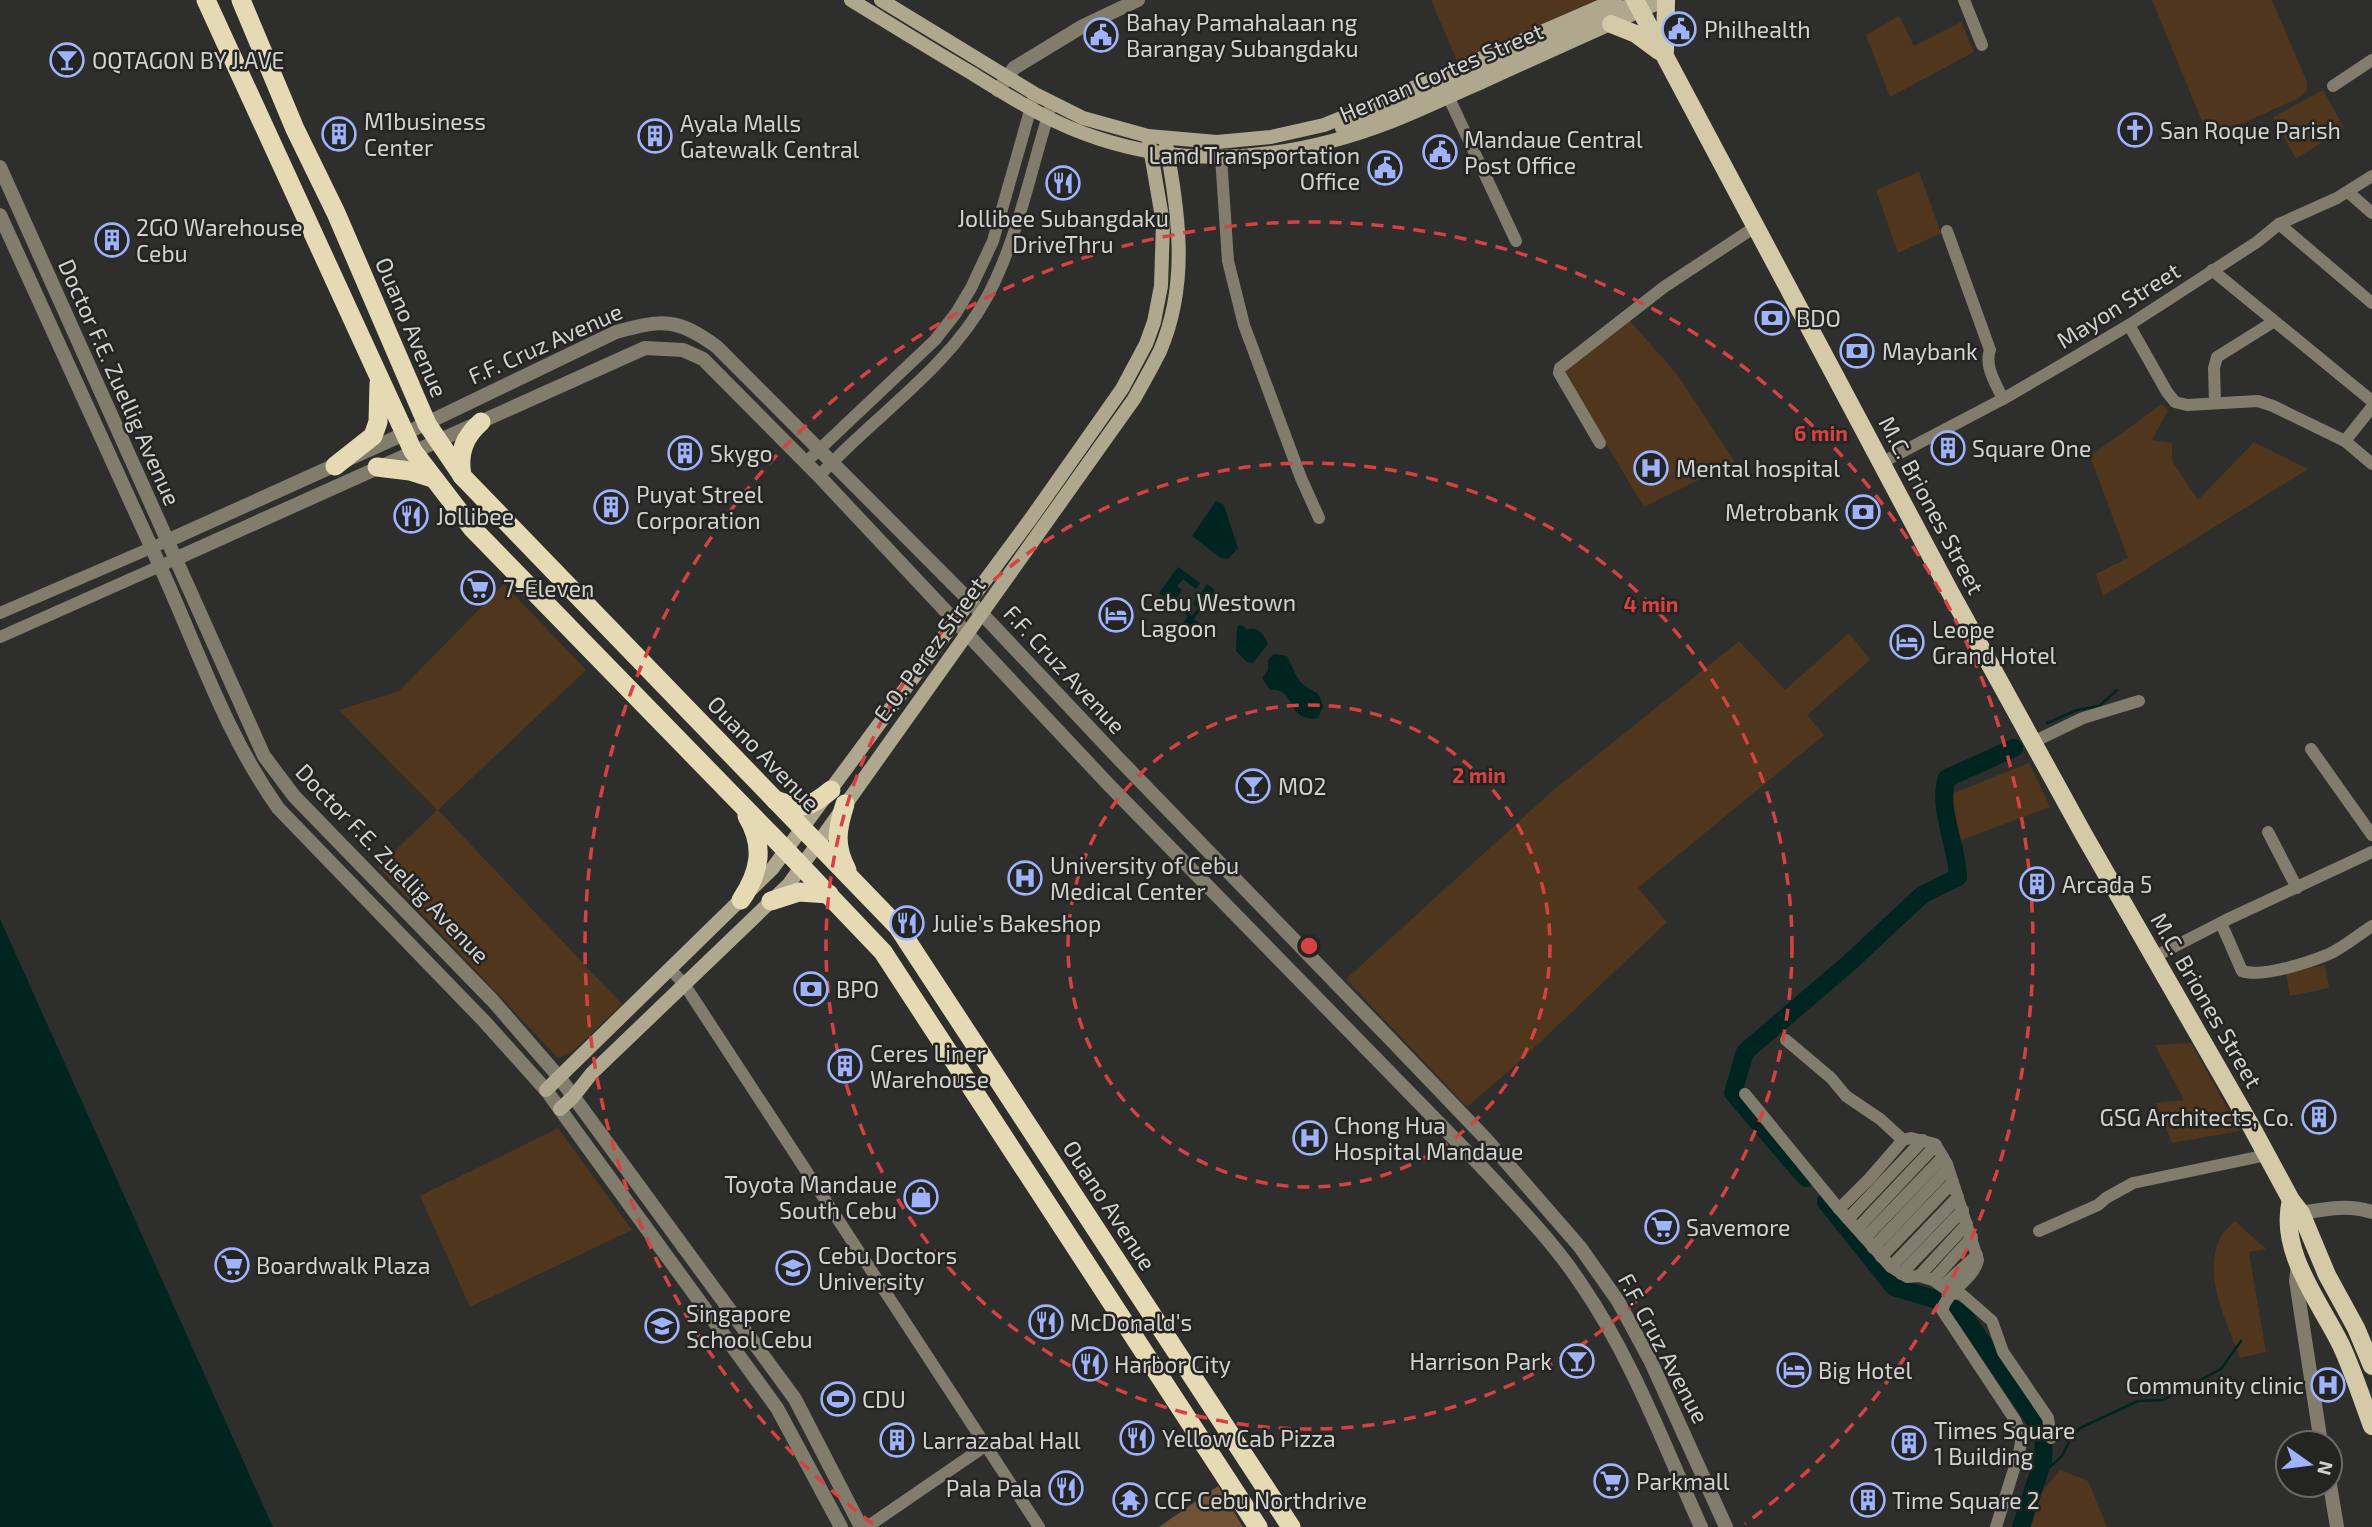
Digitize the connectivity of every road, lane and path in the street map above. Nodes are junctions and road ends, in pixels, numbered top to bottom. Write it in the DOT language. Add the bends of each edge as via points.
graph roads {
  1 [pos="206,0"];
  2 [pos="241,0"];
  3 [pos="851,0"];
  4 [pos="881,0"];
  5 [pos="1138,0"];
  6 [pos="1615,0"];
  7 [pos="1666,0"];
  8 [pos="1964,0"];
  9 [pos="1639,4"];
  10 [pos="1611,24"];
  11 [pos="1982,46"];
  12 [pos="1665,55"];
  13 [pos="2372,60"];
  14 [pos="1006,76"];
  15 [pos="2333,86"];
  16 [pos="998,90"];
  17 [pos="1035,94"];
  18 [pos="1448,96"];
  19 [pos="1052,103"];
  20 [pos="1031,109"];
  21 [pos="1047,118"];
  22 [pos="1340,129"];
  23 [pos="1306,130"];
  24 [pos="1148,136"];
  25 [pos="1166,138"];
  26 [pos="1310,146"];
  27 [pos="1151,152"];
  28 [pos="1168,155"];
  29 [pos="1221,157"];
  30 [pos="0,167"];
  31 [pos="2372,176"];
  32 [pos="2348,191"];
  33 [pos="2372,213"];
  34 [pos="0,215"];
  35 [pos="2279,224"];
  36 [pos="1755,227"];
  37 [pos="1947,231"];
  38 [pos="1516,241"];
  39 [pos="2212,270"];
  40 [pos="2372,303"];
  41 [pos="2273,322"];
  42 [pos="2129,325"];
  43 [pos="379,379"];
  44 [pos="2003,399"];
  45 [pos="2372,401"];
  46 [pos="2216,403"];
  47 [pos="2372,407"];
  48 [pos="481,422"];
  49 [pos="1100,422"];
  50 [pos="1112,431"];
  51 [pos="432,432"];
  52 [pos="2345,441"];
  53 [pos="409,443"];
  54 [pos="1600,443"];
  55 [pos="819,450"];
  56 [pos="805,463"];
  57 [pos="831,463"];
  58 [pos="1881,464"];
  59 [pos="2372,464"];
  60 [pos="335,466"];
  61 [pos="377,467"];
  62 [pos="819,476"];
  63 [pos="463,477"];
  64 [pos="432,478"];
  65 [pos="1319,518"];
  66 [pos="167,541"];
  67 [pos="152,548"];
  68 [pos="175,559"];
  69 [pos="160,566"];
  70 [pos="969,600"];
  71 [pos="0,613"];
  72 [pos="982,614"];
  73 [pos="954,622"];
  74 [pos="967,636"];
  75 [pos="0,637"];
  76 [pos="2139,701"];
  77 [pos="2033,741"];
  78 [pos="2311,749"];
  79 [pos="831,790"];
  80 [pos="774,799"];
  81 [pos="737,800"];
  82 [pos="845,804"];
  83 [pos="802,828"];
  84 [pos="2268,832"];
  85 [pos="2372,835"];
  86 [pos="817,844"];
  87 [pos="786,850"];
  88 [pos="2372,852"];
  89 [pos="802,866"];
  90 [pos="858,885"];
  91 [pos="2297,888"];
  92 [pos="829,894"];
  93 [pos="741,900"];
  94 [pos="771,901"];
  95 [pos="2221,923"];
  96 [pos="2372,926"];
  97 [pos="2154,957"];
  98 [pos="671,970"];
  99 [pos="684,984"];
  100 [pos="1786,1040"];
  101 [pos="559,1077"];
  102 [pos="546,1090"];
  103 [pos="1745,1094"];
  104 [pos="573,1097"];
  105 [pos="559,1109"];
  106 [pos="1902,1140"];
  107 [pos="1923,1140"];
  108 [pos="1041,1146"];
  109 [pos="1939,1151"];
  110 [pos="2267,1155"];
  111 [pos="1021,1162"];
  112 [pos="1950,1176"];
  113 [pos="1958,1197"];
  114 [pos="1899,1202"];
  115 [pos="2296,1207"];
  116 [pos="1963,1210"];
  117 [pos="2372,1212"];
  118 [pos="1966,1224"];
  119 [pos="2039,1231"];
  120 [pos="1860,1233"];
  121 [pos="1972,1237"];
  122 [pos="2298,1263"];
  123 [pos="1896,1270"];
  124 [pos="1919,1276"];
  125 [pos="1943,1293"];
  126 [pos="2372,1366"];
  127 [pos="2372,1426"];
  128 [pos="2320,1429"];
  129 [pos="2051,1438"];
  130 [pos="985,1446"];
  131 [pos="2332,1499"];
  132 [pos="841,1527"];
  133 [pos="861,1527"];
  134 [pos="867,1527"];
  135 [pos="1039,1527"];
  136 [pos="1258,1527"];
  137 [pos="1291,1527"];
  138 [pos="1701,1527"];
  139 [pos="1726,1527"];
  140 [pos="1996,1527"];
  141 [pos="2337,1527"];
  1 -- 43 [label="highway"];
  2 -- 51 [label="highway, Ouano Avenue"];
  3 -- 16 [label="main road, Hernan Cortes Street"];
  4 -- 14 [label="main road, Hernan Cortes Street"];
  5 -- 14 [label="street" via="1083,26"];
  6 -- 23 [label="main road, Hernan Cortes Street"];
  7 -- 9 [label="main road, Hernan Cortes Street"];
  7 -- 12 [label="main road"];
  8 -- 11 [label="street"];
  9 -- 10 [label="main road, Hernan Cortes Street"];
  9 -- 12 [label="main road, M.C. Briones Street"];
  9 -- 22 [label="main road, Hernan Cortes Street"];
  10 -- 12 [label="main road" via="1636,34"];
  10 -- 18 [label="main road, Hernan Cortes Street"];
  12 -- 36 [label="main road, M.C. Briones Street"];
  13 -- 15 [label="street"];
  14 -- 16 [label="street"];
  14 -- 17 [label="main road, Hernan Cortes Street"];
  16 -- 20 [label="main road, Hernan Cortes Street"];
  17 -- 19 [label="main road, Hernan Cortes Street"];
  17 -- 20 [label="street"];
  18 -- 26 [label="main road, Hernan Cortes Street" via="1390,122"];
  18 -- 38 [label="street"];
  19 -- 21 [label="street"];
  19 -- 24 [label="main road, Hernan Cortes Street" via="1083,118"];
  20 -- 21 [label="main road, Hernan Cortes Street"];
  20 -- 55 [label="street" via="993,241 956,313 935,340"];
  21 -- 27 [label="main road, Hernan Cortes Street" via="1099,139"];
  21 -- 57 [label="street" via="1009,248 987,298 947,353"];
  22 -- 23 [label="main road, Hernan Cortes Street"];
  22 -- 26 [label="main road, Hernan Cortes Street"];
  23 -- 25 [label="main road, Hernan Cortes Street" via="1241,141"];
  24 -- 25 [label="main road, Hernan Cortes Street"];
  24 -- 27 [label="main road, E.O. Perez Street"];
  25 -- 28 [label="main road, E.O. Perez Street"];
  26 -- 29 [label="main road, Hernan Cortes Street"];
  27 -- 28 [label="main road, Hernan Cortes Street"];
  27 -- 49 [label="main road, E.O. Perez Street" via="1163,223 1161,286 1154,322 1136,367"];
  28 -- 29 [label="main road, Hernan Cortes Street"];
  28 -- 50 [label="main road, E.O. Perez Street" via="1179,219 1177,286 1160,351"];
  29 -- 65 [label="street" via="1228,261 1244,325"];
  30 -- 66 [label="street, Doctor F.E. Zuellig Avenue"];
  31 -- 32 [label="street, Mayon Street"];
  32 -- 33 [label="street"];
  32 -- 35 [label="street, Mayon Street"];
  34 -- 67 [label="street, Doctor F.E. Zuellig Avenue"];
  35 -- 39 [label="street, Mayon Street"];
  35 -- 40 [label="street"];
  36 -- 54 [label="street" via="1664,287 1560,368"];
  36 -- 58 [label="main road, M.C. Briones Street"];
  37 -- 44 [label="street"];
  39 -- 41 [label="street"];
  39 -- 42 [label="street, Mayon Street"];
  41 -- 45 [label="street"];
  41 -- 46 [label="street" via="2217,357"];
  42 -- 44 [label="street, Mayon Street"];
  42 -- 46 [label="street" via="2175,402"];
  43 -- 53 [label="highway"];
  43 -- 60 [label="highway" via="378,422 373,436"];
  44 -- 58 [label="street, Mayon Street"];
  46 -- 52 [label="street" via="2258,401"];
  47 -- 52 [label="street"];
  48 -- 51 [label="street, F.F. Cruz Avenue"];
  48 -- 56 [label="street, F.F. Cruz Avenue" via="645,348 665,347 703,359"];
  48 -- 63 [label="highway" via="461,452"];
  49 -- 50 [label="main road"];
  49 -- 70 [label="main road, E.O. Perez Street"];
  50 -- 72 [label="main road, E.O. Perez Street"];
  51 -- 53 [label="street, F.F. Cruz Avenue"];
  51 -- 55 [label="street, F.F. Cruz Avenue" via="616,332 647,323 671,323 695,331 717,347"];
  51 -- 63 [label="highway, Ouano Avenue"];
  52 -- 59 [label="street"];
  53 -- 60 [label="street, F.F. Cruz Avenue"];
  53 -- 61 [label="street, F.F. Cruz Avenue"];
  53 -- 64 [label="highway"];
  55 -- 56 [label="street"];
  55 -- 57 [label="street, F.F. Cruz Avenue"];
  56 -- 62 [label="street, F.F. Cruz Avenue"];
  57 -- 62 [label="street"];
  57 -- 70 [label="street, F.F. Cruz Avenue"];
  58 -- 77 [label="main road, M.C. Briones Street"];
  60 -- 66 [label="street, F.F. Cruz Avenue"];
  61 -- 64 [label="highway"];
  61 -- 68 [label="street, F.F. Cruz Avenue"];
  62 -- 73 [label="street, F.F. Cruz Avenue"];
  63 -- 80 [label="highway, Ouano Avenue"];
  64 -- 81 [label="highway" via="472,527"];
  66 -- 67 [label="street, F.F. Cruz Avenue"];
  66 -- 68 [label="street, Doctor F.E. Zuellig Avenue"];
  67 -- 69 [label="street, Doctor F.E. Zuellig Avenue"];
  67 -- 71 [label="street, F.F. Cruz Avenue"];
  68 -- 69 [label="street, F.F. Cruz Avenue"];
  68 -- 101 [label="street, Doctor F.E. Zuellig Avenue" via="274,770"];
  69 -- 75 [label="street, F.F. Cruz Avenue"];
  69 -- 102 [label="street, Doctor F.E. Zuellig Avenue" via="245,758 278,808"];
  70 -- 72 [label="street, F.F. Cruz Avenue"];
  70 -- 73 [label="main road, E.O. Perez Street"];
  72 -- 74 [label="main road, E.O. Perez Street"];
  72 -- 139 [label="street, F.F. Cruz Avenue" via="1477,1130 1580,1247 1618,1301 1651,1362"];
  73 -- 74 [label="street, F.F. Cruz Avenue"];
  73 -- 79 [label="main road, E.O. Perez Street"];
  74 -- 82 [label="main road, E.O. Perez Street"];
  74 -- 138 [label="street, F.F. Cruz Avenue" via="1477,1163 1560,1257 1580,1282 1631,1371"];
  76 -- 77 [label="street" via="2083,718"];
  77 -- 97 [label="main road, M.C. Briones Street"];
  78 -- 85 [label="street"];
  79 -- 80 [label="highway" via="804,807"];
  79 -- 83 [label="main road, E.O. Perez Street"];
  80 -- 83 [label="highway, Ouano Avenue"];
  81 -- 87 [label="highway"];
  81 -- 93 [label="highway" via="759,849 755,875"];
  82 -- 86 [label="main road, E.O. Perez Street"];
  82 -- 90 [label="highway" via="837,846"];
  83 -- 86 [label="highway, Ouano Avenue"];
  83 -- 87 [label="main road, E.O. Perez Street"];
  84 -- 91 [label="street"];
  86 -- 89 [label="main road, E.O. Perez Street"];
  86 -- 90 [label="highway, Ouano Avenue"];
  87 -- 89 [label="highway"];
  87 -- 93 [label="main road, E.O. Perez Street"];
  88 -- 91 [label="street"];
  89 -- 92 [label="highway"];
  89 -- 94 [label="main road, E.O. Perez Street"];
  90 -- 108 [label="highway, Ouano Avenue" via="898,927"];
  91 -- 95 [label="street"];
  92 -- 94 [label="highway" via="799,892"];
  92 -- 111 [label="highway" via="883,952"];
  93 -- 98 [label="main road, E.O. Perez Street"];
  94 -- 99 [label="main road, E.O. Perez Street"];
  95 -- 96 [label="street" via="2242,971 2257,974 2330,953"];
  95 -- 97 [label="street"];
  97 -- 110 [label="main road, M.C. Briones Street"];
  98 -- 99 [label="street"];
  98 -- 101 [label="main road, E.O. Perez Street"];
  99 -- 104 [label="main road, E.O. Perez Street"];
  99 -- 130 [label="street"];
  100 -- 106 [label="street"];
  101 -- 102 [label="main road, E.O. Perez Street"];
  101 -- 104 [label="street, Doctor F.E. Zuellig Avenue"];
  102 -- 105 [label="street, Doctor F.E. Zuellig Avenue"];
  103 -- 120 [label="street"];
  104 -- 105 [label="main road, E.O. Perez Street"];
  104 -- 133 [label="street, Doctor F.E. Zuellig Avenue" via="795,1399"];
  105 -- 132 [label="street, Doctor F.E. Zuellig Avenue" via="777,1408"];
  106 -- 107 [label="street"];
  106 -- 114 [label="street"];
  107 -- 109 [label="street"];
  107 -- 114 [label="street"];
  108 -- 111 [label="highway"];
  108 -- 137 [label="highway, Ouano Avenue"];
  109 -- 112 [label="street"];
  109 -- 114 [label="street"];
  110 -- 115 [label="main road, M.C. Briones Street"];
  110 -- 119 [label="street" via="2133,1182 2098,1205"];
  111 -- 136 [label="highway"];
  112 -- 113 [label="street"];
  112 -- 114 [label="street"];
  113 -- 114 [label="street"];
  113 -- 116 [label="street"];
  114 -- 120 [label="street"];
  114 -- 120 [label="street"];
  114 -- 120 [label="street"];
  114 -- 123 [label="street"];
  115 -- 117 [label="street"];
  115 -- 122 [label="main road, M.C. Briones Street" via="2287,1217"];
  115 -- 126 [label="main road, M.C. Briones Street"];
  116 -- 118 [label="street"];
  116 -- 123 [label="street"];
  118 -- 121 [label="street"];
  118 -- 124 [label="street"];
  120 -- 123 [label="street"];
  121 -- 125 [label="street"];
  121 -- 125 [label="street" via="1976,1268"];
  122 -- 127 [label="main road, M.C. Briones Street" via="2340,1343"];
  122 -- 128 [label="street" via="2296,1281"];
  123 -- 124 [label="street" via="1907,1277"];
  124 -- 125 [label="street"];
  125 -- 129 [label="street" via="1961,1294 1992,1321 2003,1352 2048,1418"];
  125 -- 140 [label="street" via="1944,1315 2022,1437"];
  130 -- 134 [label="street"];
  130 -- 135 [label="street"];
  131 -- 141 [label="street"];
}
